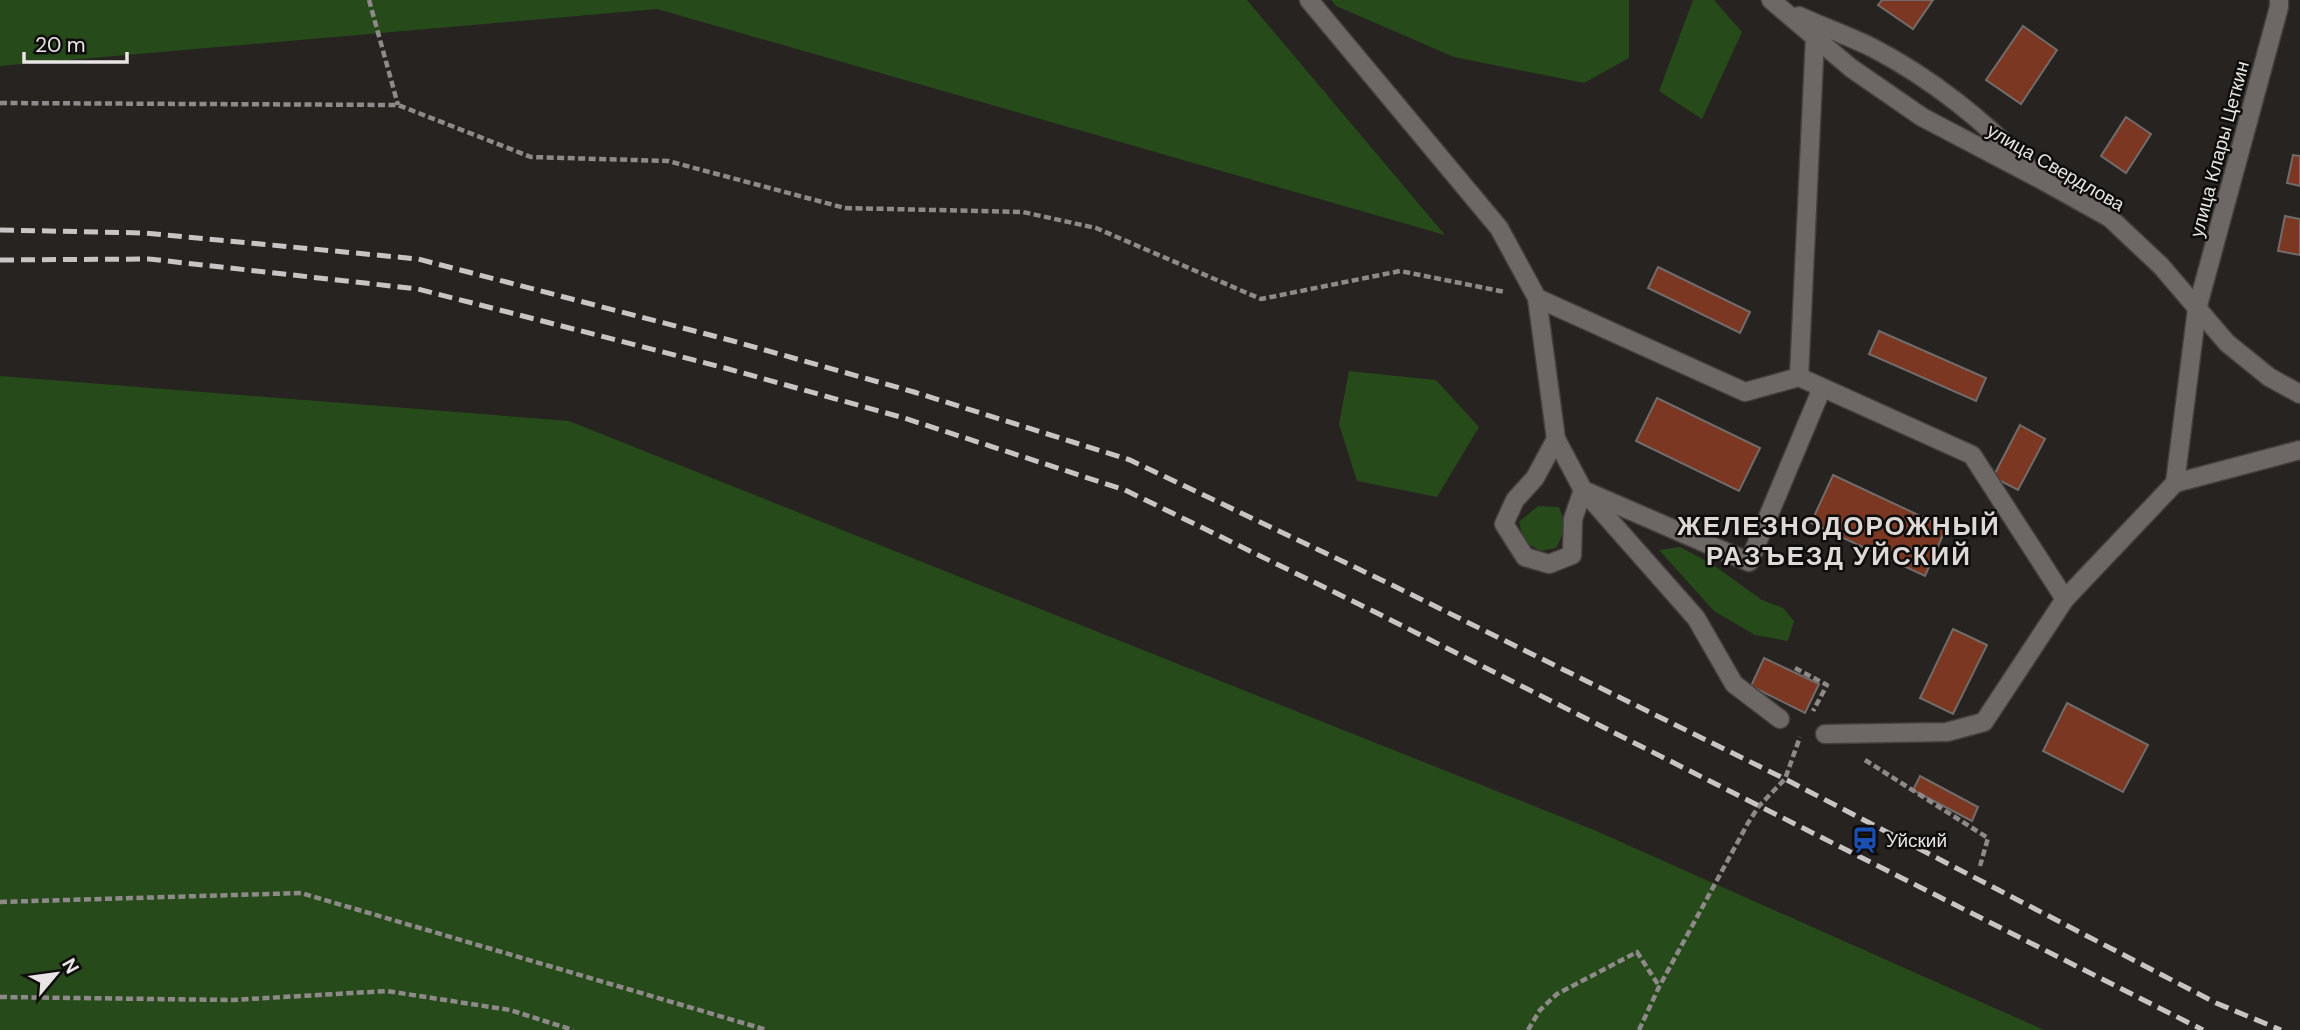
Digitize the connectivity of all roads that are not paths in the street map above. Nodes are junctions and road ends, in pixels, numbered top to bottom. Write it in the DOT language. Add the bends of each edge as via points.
graph roads {
  1 [pos="1309,0"];
  2 [pos="1771,0"];
  3 [pos="2279,0"];
  4 [pos="1786,11"];
  5 [pos="1815,37"];
  6 [pos="2040,179"];
  7 [pos="1537,298"];
  8 [pos="2197,309"];
  9 [pos="1798,377"];
  10 [pos="1822,388"];
  11 [pos="2300,394"];
  12 [pos="1556,439"];
  13 [pos="2300,450"];
  14 [pos="2175,483"];
  15 [pos="1583,490"];
  16 [pos="2066,599"];
  17 [pos="1780,719"];
  18 [pos="1825,734"];
  1 -- 7 [label="street" via="1499,229"];
  2 -- 4 [label="street, улица Свердлова"];
  3 -- 8 [label="street, улица Клары Цеткин"];
  4 -- 5 [label="street, улица Свердлова"];
  4 -- 6 [label="street" via="1873,48 1933,85 2002,139"];
  5 -- 6 [label="street, улица Свердлова" via="1922,117"];
  5 -- 9 [label="street"];
  6 -- 8 [label="street, улица Свердлова" via="2110,218 2161,266"];
  7 -- 9 [label="street" via="1745,392"];
  7 -- 12 [label="street"];
  8 -- 11 [label="street, улица Свердлова" via="2227,343 2269,377"];
  8 -- 14 [label="street, улица Клары Цеткин"];
  9 -- 10 [label="street"];
  10 -- 15 [label="street" via="1749,562"];
  10 -- 16 [label="street" via="1972,455"];
  12 -- 15 [label="street"];
  12 -- 15 [label="street" via="1504,524 1525,557 1549,564 1572,555 1573,519"];
  13 -- 14 [label="street"];
  14 -- 16 [label="street"];
  15 -- 17 [label="street" via="1696,618 1734,684"];
  16 -- 18 [label="street" via="1984,722 1947,732"];
}
